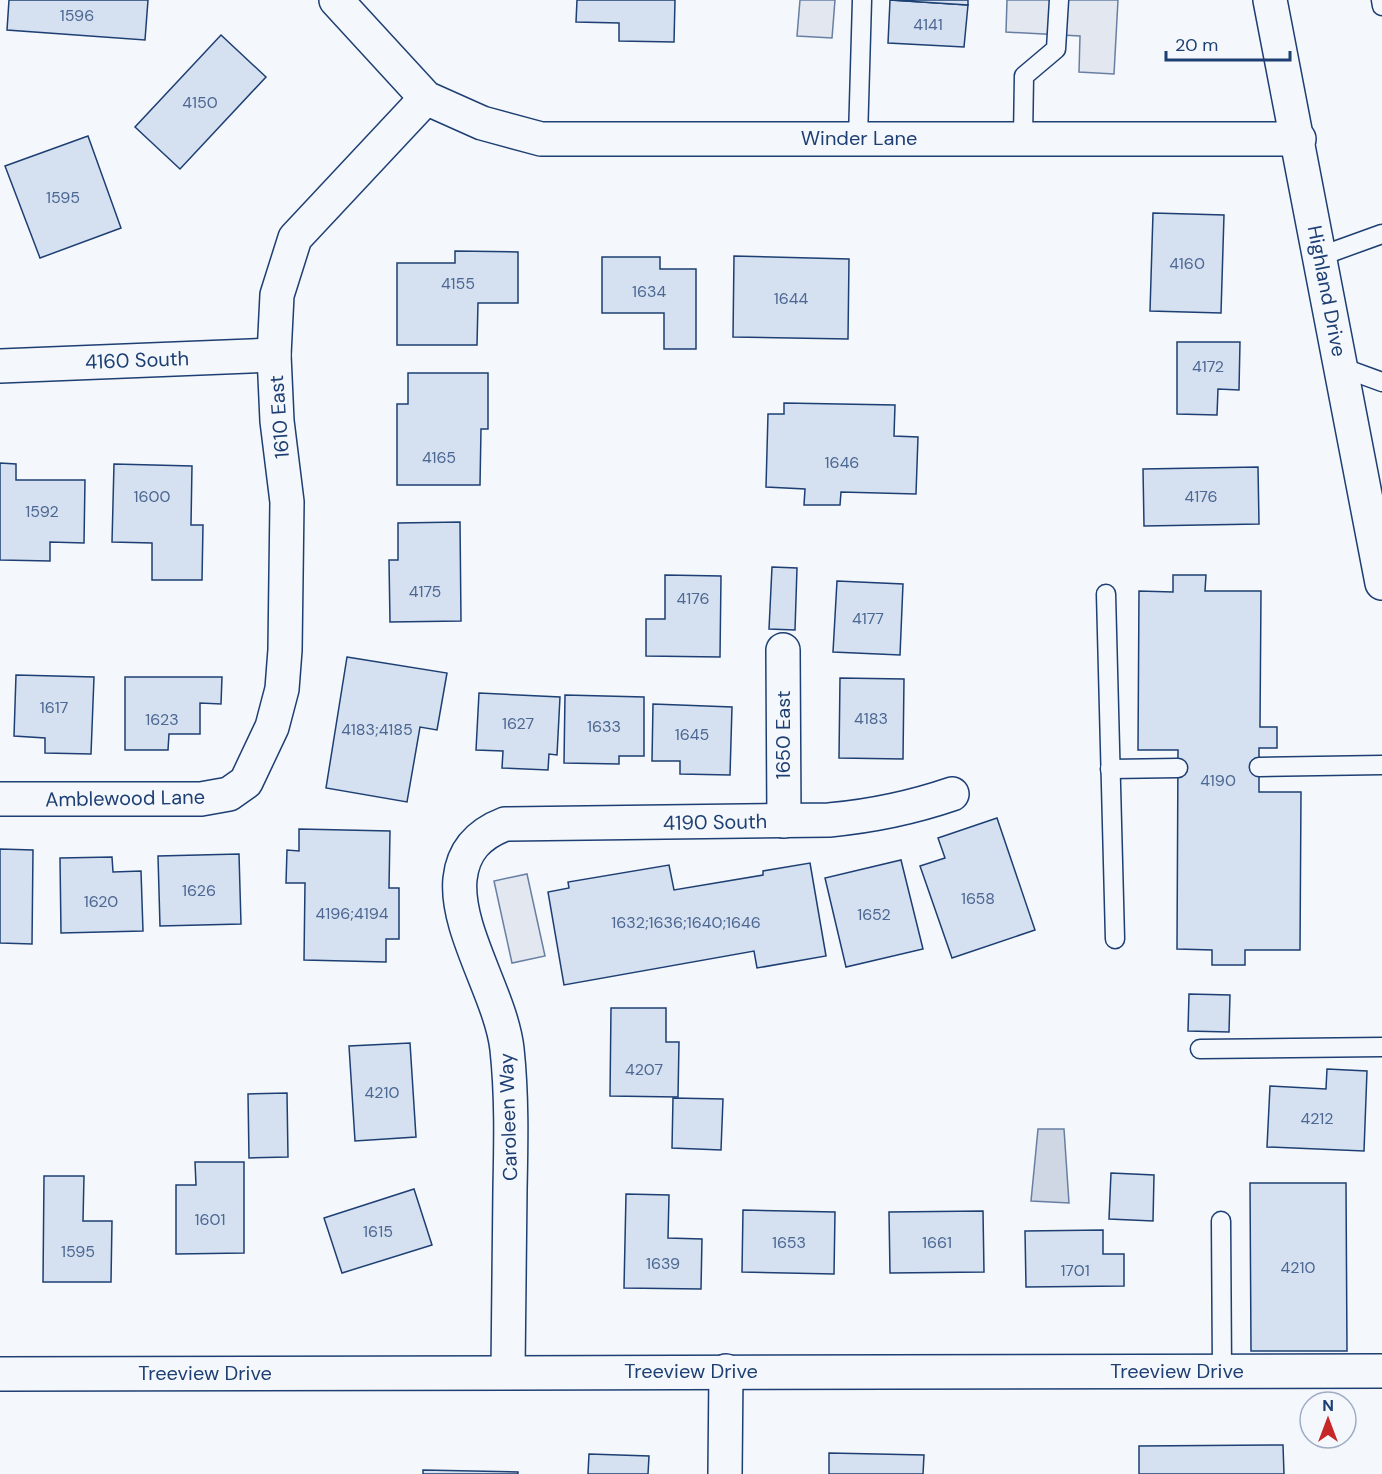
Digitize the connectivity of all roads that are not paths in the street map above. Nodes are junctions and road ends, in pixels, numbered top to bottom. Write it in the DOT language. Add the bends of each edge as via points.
graph roads {
  1 [pos="336,0"];
  2 [pos="862,0"];
  3 [pos="1059,0"];
  4 [pos="1270,0"];
  5 [pos="1381,0"];
  6 [pos="1382,6"];
  7 [pos="426,98"];
  8 [pos="858,138"];
  9 [pos="1023,138"];
  10 [pos="1299,139"];
  11 [pos="1382,234"];
  12 [pos="1321,256"];
  13 [pos="274,355"];
  14 [pos="0,366"];
  15 [pos="1341,367"];
  16 [pos="1382,382"];
  17 [pos="1373,487"];
  18 [pos="1382,583"];
  19 [pos="1106,594"];
  20 [pos="783,650"];
  21 [pos="1382,765"];
  22 [pos="1259,767"];
  23 [pos="1178,768"];
  24 [pos="1110,769"];
  25 [pos="246,782"];
  26 [pos="952,794"];
  27 [pos="0,799"];
  28 [pos="784,821"];
  29 [pos="478,839"];
  30 [pos="1115,939"];
  31 [pos="1382,1047"];
  32 [pos="1200,1049"];
  33 [pos="1221,1221"];
  34 [pos="508,1371"];
  35 [pos="726,1371"];
  36 [pos="1222,1371"];
  37 [pos="1382,1371"];
  38 [pos="0,1374"];
  39 [pos="725,1474"];
  1 -- 7 [label="street"];
  2 -- 8 [label="lane"];
  3 -- 9 [label="lane" via="1056,49 1023,76"];
  4 -- 10 [label="street, Highland Drive"];
  5 -- 6 [label="lane"];
  7 -- 8 [label="street, Winder Lane" via="482,123 541,139"];
  7 -- 13 [label="street, 1610 East" via="295,238 277,295"];
  8 -- 9 [label="street, Winder Lane"];
  9 -- 10 [label="street, Winder Lane"];
  10 -- 12 [label="street, Highland Drive"];
  11 -- 12 [label="lane"];
  12 -- 15 [label="street, Highland Drive"];
  13 -- 14 [label="street, 4160 South"];
  13 -- 25 [label="street, 1610 East" via="287,502 285,650 282,689 273,727"];
  15 -- 16 [label="lane"];
  15 -- 17 [label="street, Highland Drive"];
  17 -- 18 [label="street, Highland Drive"];
  19 -- 24 [label="lane"];
  20 -- 28 [label="street, 1650 East"];
  21 -- 22 [label="lane"];
  23 -- 24 [label="lane"];
  24 -- 30 [label="lane"];
  25 -- 27 [label="street, Amblewood Lane" via="229,794 201,799"];
  26 -- 28 [label="street, 4190 South" via="875,815"];
  28 -- 29 [label="street, 4190 South" via="525,822 505,824"];
  29 -- 34 [label="street, Caroleen Way" via="463,860 459,882 468,926 499,1009 507,1047 511,1100"];
  31 -- 32 [label="lane"];
  33 -- 36 [label="lane"];
  34 -- 35 [label="street, Treeview Drive"];
  34 -- 38 [label="street, Treeview Drive"];
  35 -- 36 [label="street, Treeview Drive"];
  35 -- 39 [label="street"];
  36 -- 37 [label="street, Treeview Drive"];
}
